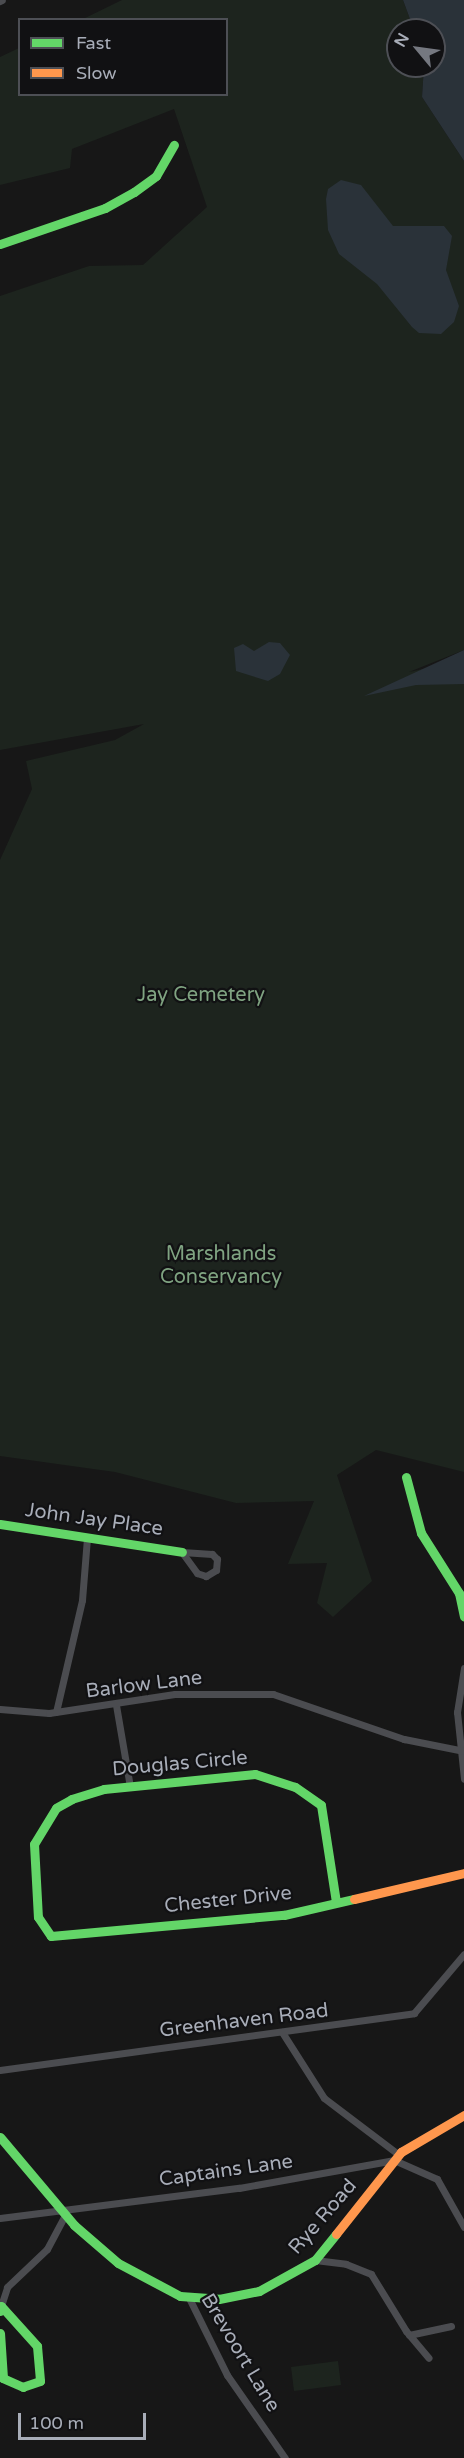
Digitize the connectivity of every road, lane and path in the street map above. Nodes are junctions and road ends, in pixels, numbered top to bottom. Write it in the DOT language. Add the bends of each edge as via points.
graph roads {
  1 [pos="174,145"];
  2 [pos="0,244"];
  3 [pos="406,1477"];
  4 [pos="0,1524"];
  5 [pos="87,1538"];
  6 [pos="182,1552"];
  7 [pos="464,1616"];
  8 [pos="464,1668"];
  9 [pos="116,1704"];
  10 [pos="0,1709"];
  11 [pos="56,1712"];
  12 [pos="462,1751"];
  13 [pos="464,1779"];
  14 [pos="130,1787"];
  15 [pos="464,1873"];
  16 [pos="336,1902"];
  17 [pos="38,1917"];
  18 [pos="464,1954"];
  19 [pos="282,2032"];
  20 [pos="0,2070"];
  21 [pos="464,2115"];
  22 [pos="0,2137"];
  23 [pos="397,2158"];
  24 [pos="64,2211"];
  25 [pos="0,2218"];
  26 [pos="464,2227"];
  27 [pos="315,2260"];
  28 [pos="189,2298"];
  29 [pos="1,2308"];
  30 [pos="451,2326"];
  31 [pos="0,2333"];
  32 [pos="409,2335"];
  33 [pos="429,2358"];
  34 [pos="285,2458"];
  1 -- 2 [label="street" via="156,176 134,192 105,208"];
  3 -- 7 [label="street" via="421,1533 459,1593"];
  4 -- 5 [label="street, John Jay Place"];
  5 -- 6 [label="street, John Jay Place"];
  5 -- 11 [label="street" via="82,1600"];
  6 -- 6 [label="street, John Jay Place" via="197,1573 206,1576 216,1570 217,1559 212,1554"];
  8 -- 12 [label="street" via="457,1712"];
  9 -- 11 [label="street, Barlow Lane"];
  9 -- 12 [label="street, Barlow Lane" via="175,1694 273,1694 404,1739"];
  9 -- 14 [label="street"];
  10 -- 11 [label="street, Barlow Lane"];
  12 -- 13 [label="street"];
  14 -- 16 [label="street, Douglas Circle" via="255,1774 295,1787 321,1805"];
  14 -- 17 [label="street, Douglas Circle" via="72,1798 56,1808 37,1832 33,1863"];
  15 -- 16 [label="street, Chester Drive"];
  16 -- 17 [label="street, Chester Drive" via="284,1915 63,1935 45,1932"];
  18 -- 19 [label="street, Greenhaven Road" via="414,2013"];
  19 -- 20 [label="street, Greenhaven Road"];
  19 -- 23 [label="street" via="324,2098"];
  21 -- 23 [label="street, Rye Road" via="439,2126"];
  22 -- 24 [label="street"];
  23 -- 24 [label="street, Captains Lane" via="239,2188"];
  23 -- 26 [label="street" via="437,2179"];
  23 -- 27 [label="street, Rye Road"];
  24 -- 25 [label="street"];
  24 -- 28 [label="street, Brevoort Lane" via="118,2263"];
  24 -- 29 [label="street" via="48,2249 7,2287"];
  27 -- 28 [label="street, Rye Road" via="259,2291 219,2299"];
  27 -- 32 [label="street" via="346,2264 371,2274"];
  28 -- 34 [label="street, Brevoort Lane" via="227,2375"];
  29 -- 31 [label="street" via="37,2346 40,2381 23,2387 3,2378"];
  30 -- 32 [label="street"];
  32 -- 33 [label="street"];
}
